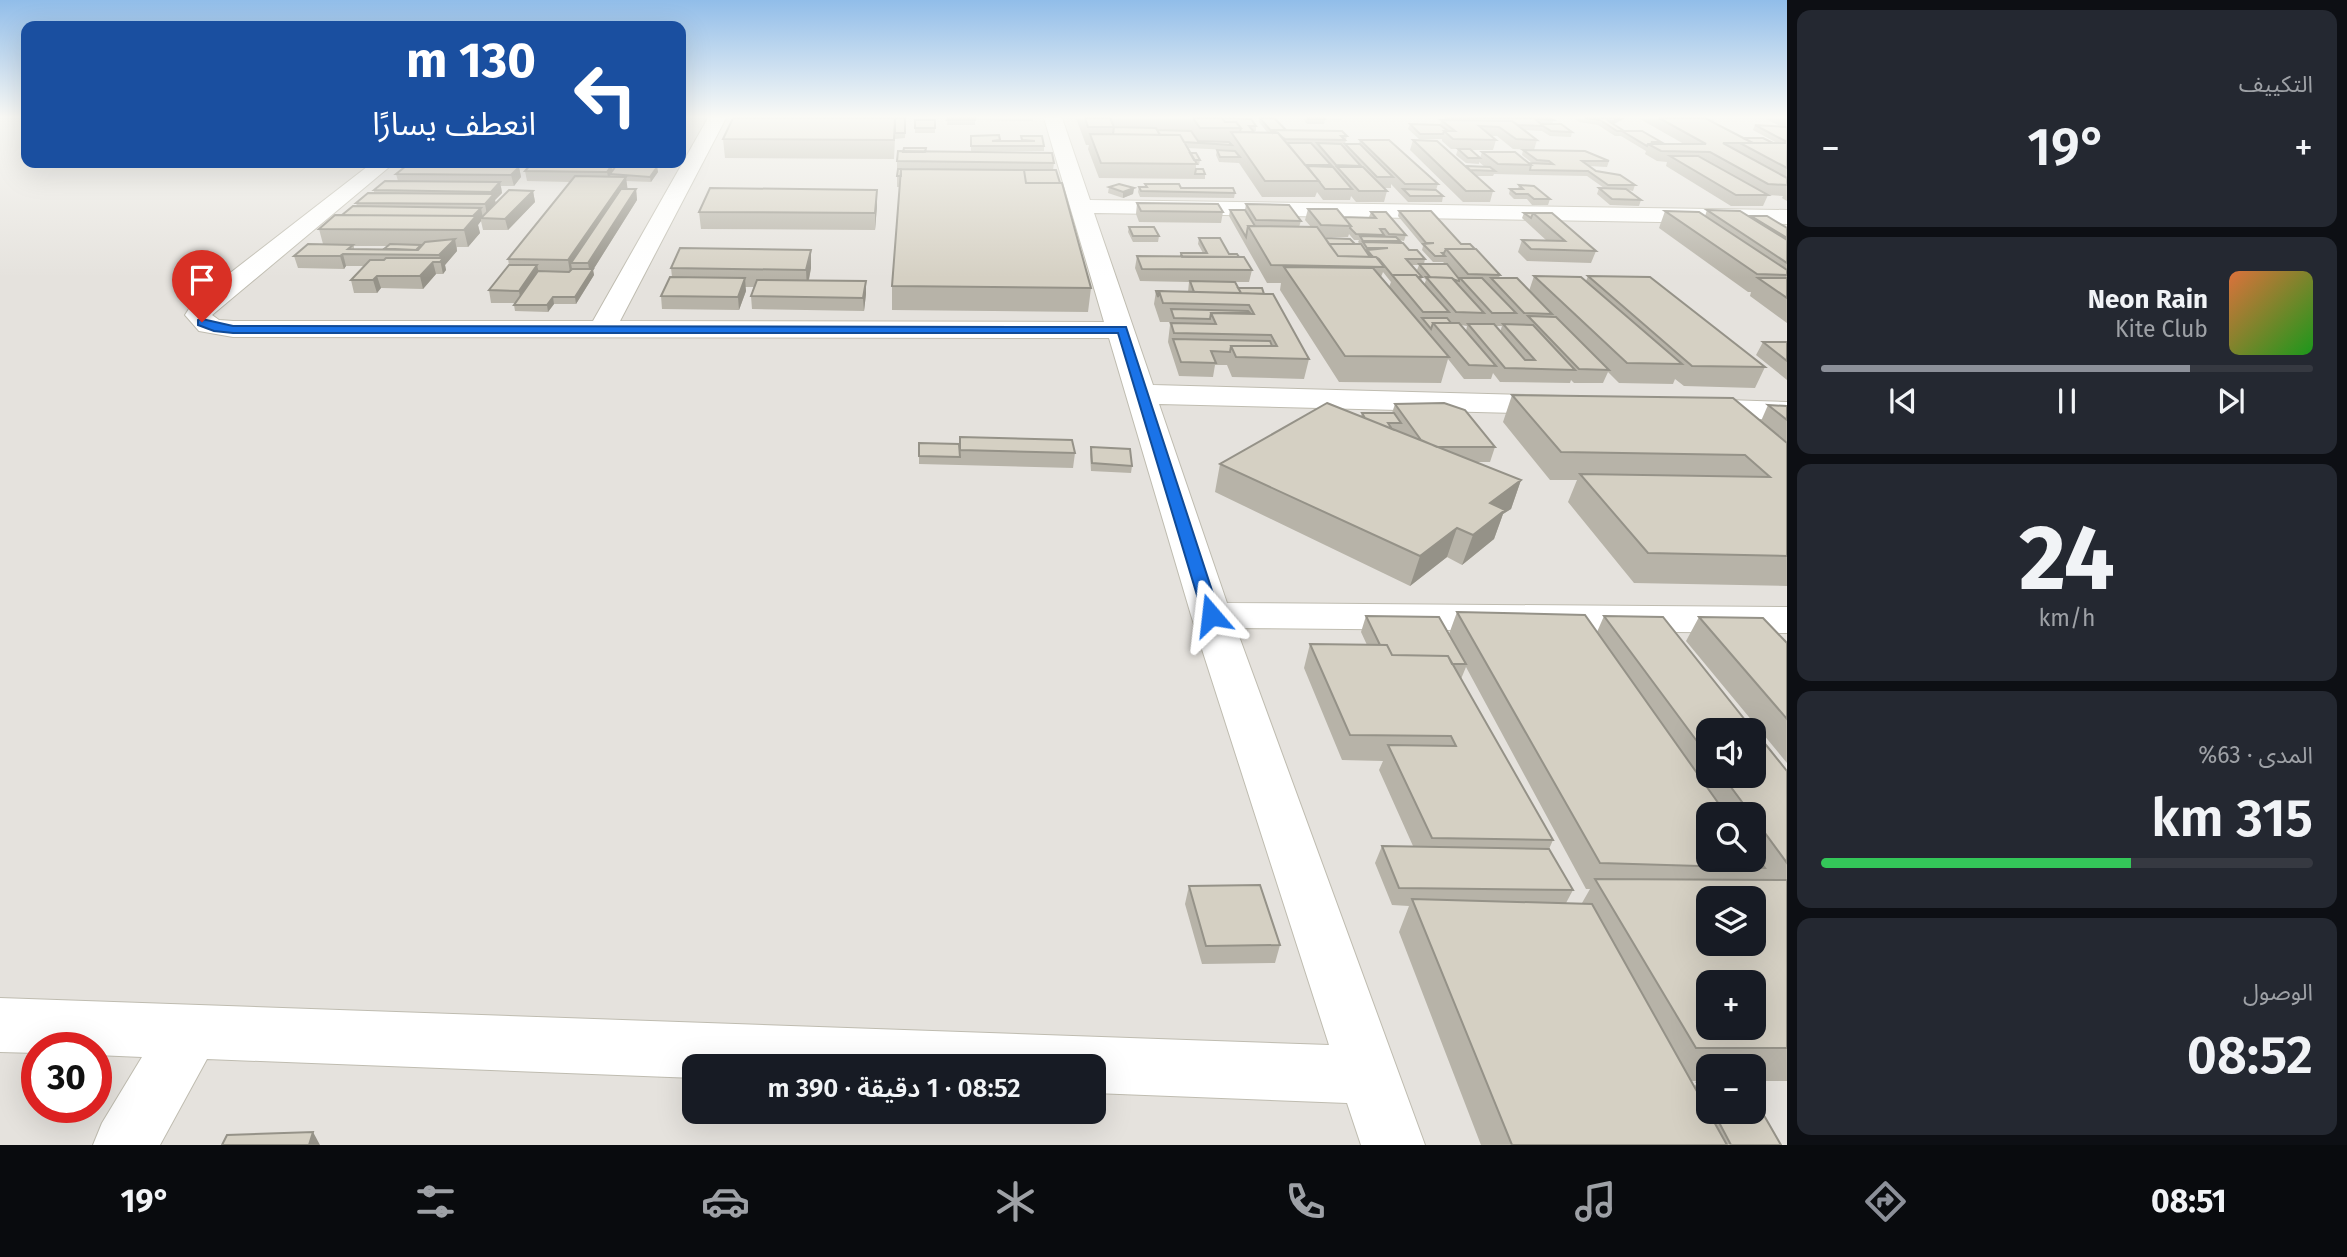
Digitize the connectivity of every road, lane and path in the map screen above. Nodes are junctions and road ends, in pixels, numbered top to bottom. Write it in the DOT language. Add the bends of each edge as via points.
graph roads {
  1 [pos="373,171"];
  2 [pos="687,171"];
  3 [pos="1071,171"];
  4 [pos="1082,206"];
  5 [pos="1787,217"];
  6 [pos="602,330"];
  7 [pos="1122,330"];
  8 [pos="1143,394"];
  9 [pos="1585,405"];
  10 [pos="1666,407"];
  11 [pos="1787,411"];
  12 [pos="1211,615"];
  13 [pos="1787,620"];
  14 [pos="0,1025"];
  15 [pos="191,1031"];
  16 [pos="1370,1075"];
  17 [pos="125,1145"];
  18 [pos="1393,1145"];
  1 -- 6 [label="street" via="203,307 198,315 202,322 233,329"];
  2 -- 6 [label="street"];
  3 -- 4 [label="street"];
  4 -- 5 [label="street"];
  4 -- 7 [label="street"];
  6 -- 7 [label="street"];
  7 -- 8 [label="street"];
  8 -- 9 [label="street"];
  8 -- 12 [label="street"];
  10 -- 11 [label="street"];
  12 -- 13 [label="street"];
  12 -- 16 [label="street"];
  14 -- 15 [label="street"];
  15 -- 16 [label="street"];
  15 -- 17 [label="street"];
  16 -- 18 [label="street"];
}
